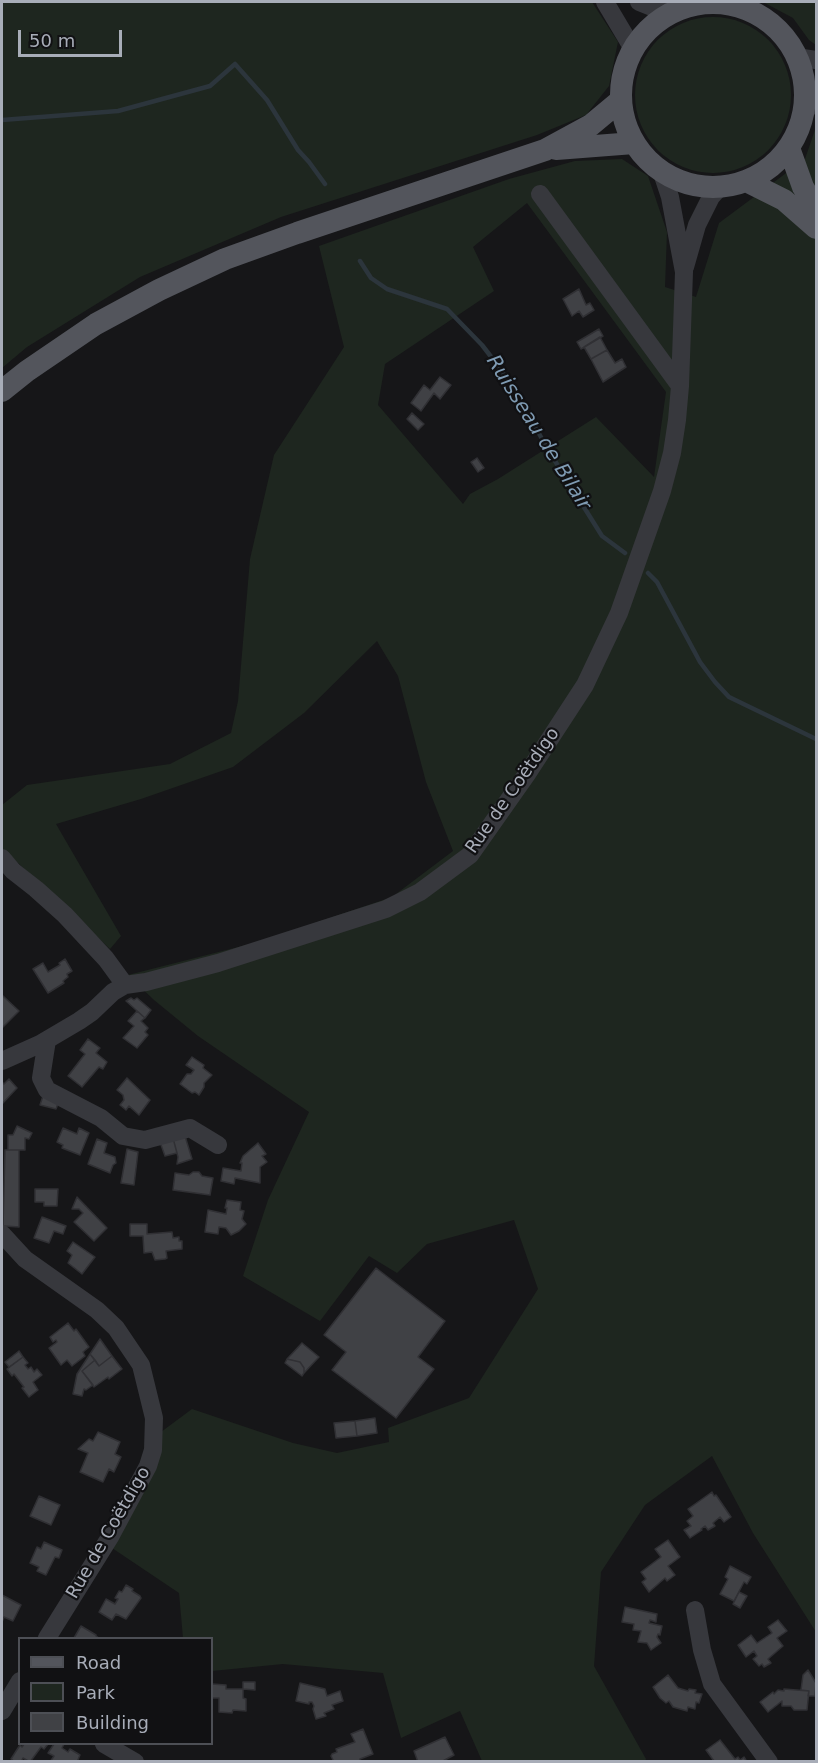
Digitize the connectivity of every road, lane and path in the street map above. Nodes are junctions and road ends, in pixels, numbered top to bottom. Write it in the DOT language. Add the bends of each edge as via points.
graph roads {
  1 [pos="605,2"];
  2 [pos="639,2"];
  3 [pos="669,14"];
  4 [pos="633,49"];
  5 [pos="806,58"];
  6 [pos="621,100"];
  7 [pos="810,107"];
  8 [pos="634,143"];
  9 [pos="789,148"];
  10 [pos="545,150"];
  11 [pos="661,170"];
  12 [pos="746,181"];
  13 [pos="720,187"];
  14 [pos="540,194"];
  15 [pos="816,209"];
  16 [pos="816,228"];
  17 [pos="684,272"];
  18 [pos="680,386"];
  19 [pos="2,391"];
  20 [pos="2,858"];
  21 [pos="125,985"];
  22 [pos="47,1040"];
  23 [pos="2,1061"];
  24 [pos="218,1145"];
  25 [pos="2,1234"];
  26 [pos="695,1610"];
  27 [pos="48,1637"];
  28 [pos="13,1689"];
  29 [pos="2,1711"];
  30 [pos="107,1745"];
  31 [pos="135,1761"];
  32 [pos="769,1761"];
  1 -- 4 [label="street"];
  2 -- 3 [label="street"];
  3 -- 4 [label="main road" via="649,29"];
  3 -- 5 [label="main road" via="695,4 723,3 749,10 772,24"];
  4 -- 6 [label="main road" via="623,74"];
  5 -- 7 [label="main road" via="805,96"];
  6 -- 8 [label="main road"];
  6 -- 10 [label="main road" via="591,125"];
  7 -- 9 [label="main road"];
  8 -- 10 [label="main road"];
  8 -- 11 [label="main road"];
  9 -- 12 [label="main road" via="770,168"];
  9 -- 15 [label="main road"];
  10 -- 19 [label="main road" via="225,260 96,324"];
  11 -- 13 [label="main road" via="693,185"];
  11 -- 17 [label="street, Rue de Coëtdigo"];
  12 -- 13 [label="main road"];
  12 -- 16 [label="main road" via="784,200"];
  13 -- 17 [label="street, Rue de Coëtdigo" via="696,225"];
  14 -- 18 [label="street"];
  17 -- 18 [label="street, Rue de Coëtdigo"];
  18 -- 21 [label="street, Rue de Coëtdigo" via="665,482 619,613 585,685 470,855 420,892 386,909 218,963"];
  20 -- 21 [label="street" via="65,915"];
  21 -- 22 [label="street, Rue de Coëtdigo" via="92,1012"];
  22 -- 23 [label="street, Rue de Coëtdigo"];
  22 -- 24 [label="street" via="41,1078 47,1090 100,1118 123,1136 145,1140 190,1128"];
  25 -- 27 [label="street, Rue de Coëtdigo" via="25,1259 116,1328 141,1365 154,1418 148,1466 110,1537"];
  26 -- 32 [label="street" via="712,1684"];
  28 -- 29 [label="street"];
  30 -- 31 [label="street"];
}
